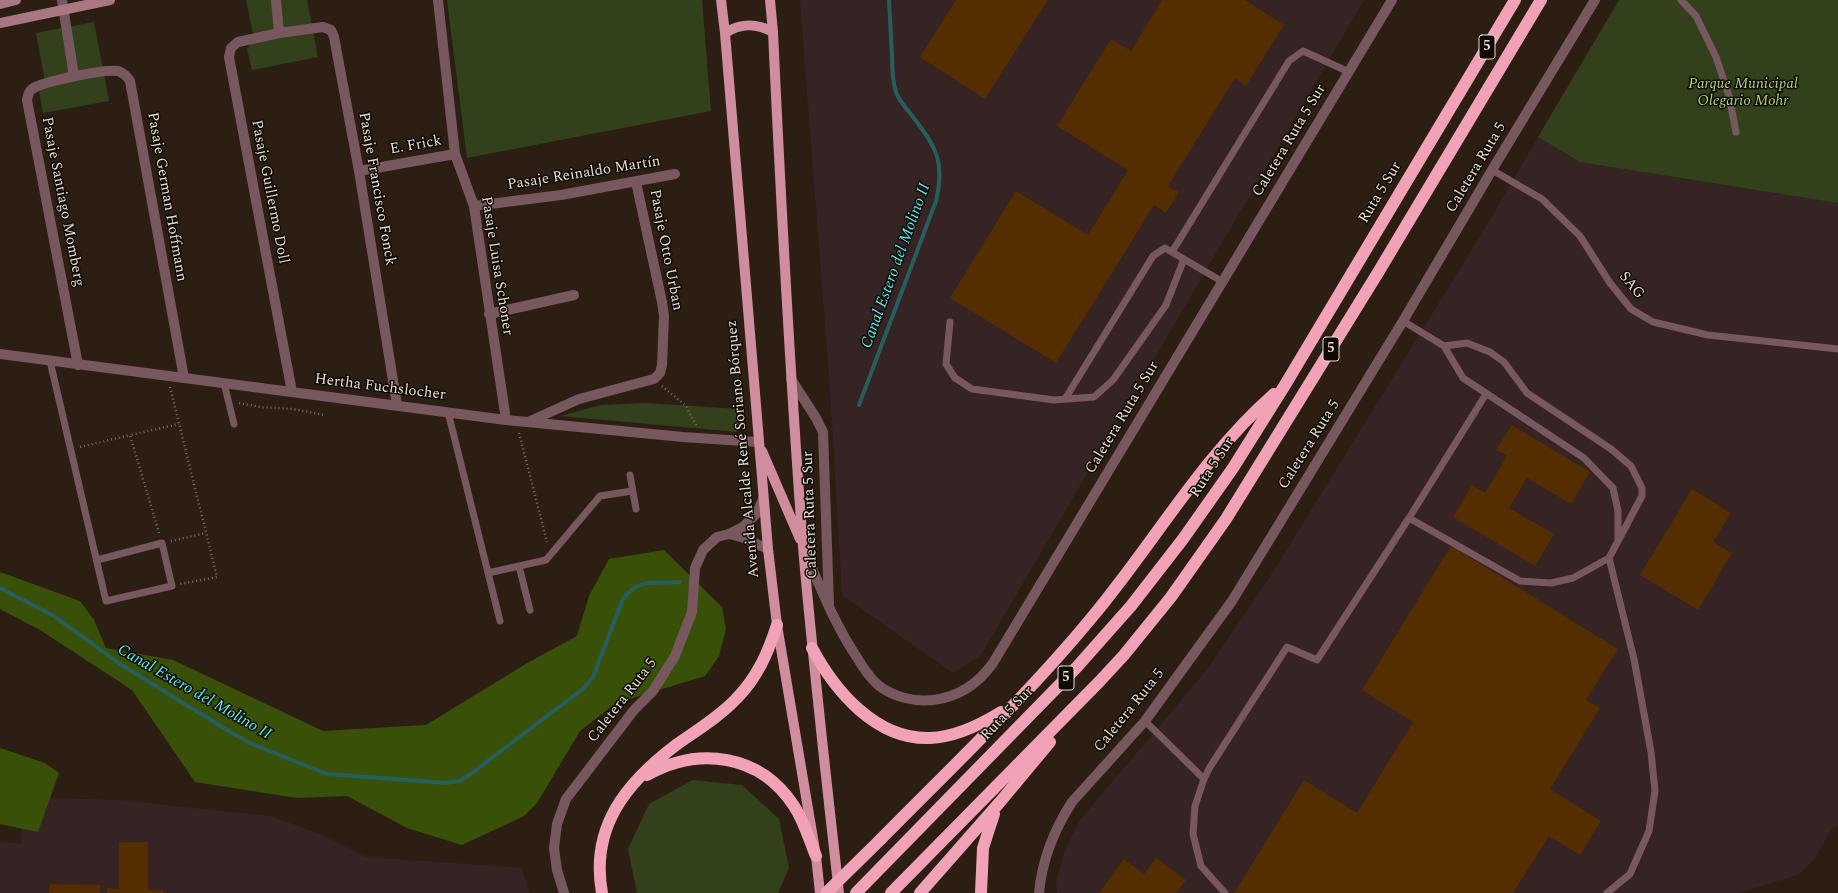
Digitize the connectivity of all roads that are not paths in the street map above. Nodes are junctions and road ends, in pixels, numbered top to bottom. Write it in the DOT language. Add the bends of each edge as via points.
graph roads {
  1 [pos="16,0"];
  2 [pos="110,0"];
  3 [pos="276,0"];
  4 [pos="438,0"];
  5 [pos="721,0"];
  6 [pos="770,0"];
  7 [pos="1392,0"];
  8 [pos="1515,0"];
  9 [pos="1541,0"];
  10 [pos="1595,0"];
  11 [pos="1681,0"];
  12 [pos="0,4"];
  13 [pos="63,4"];
  14 [pos="0,23"];
  15 [pos="773,32"];
  16 [pos="280,33"];
  17 [pos="725,33"];
  18 [pos="1349,72"];
  19 [pos="74,76"];
  20 [pos="1736,132"];
  21 [pos="455,154"];
  22 [pos="1492,170"];
  23 [pos="359,171"];
  24 [pos="675,174"];
  25 [pos="636,182"];
  26 [pos="474,206"];
  27 [pos="1172,252"];
  28 [pos="1184,260"];
  29 [pos="1223,282"];
  30 [pos="574,295"];
  31 [pos="489,314"];
  32 [pos="1404,321"];
  33 [pos="950,322"];
  34 [pos="1444,346"];
  35 [pos="1838,349"];
  36 [pos="0,354"];
  37 [pos="50,361"];
  38 [pos="78,364"];
  39 [pos="184,378"];
  40 [pos="791,379"];
  41 [pos="224,383"];
  42 [pos="1285,385"];
  43 [pos="292,392"];
  44 [pos="1486,394"];
  45 [pos="1065,399"];
  46 [pos="397,405"];
  47 [pos="448,412"];
  48 [pos="506,420"];
  49 [pos="527,422"];
  50 [pos="234,424"];
  51 [pos="758,442"];
  52 [pos="630,475"];
  53 [pos="632,491"];
  54 [pos="763,500"];
  55 [pos="636,509"];
  56 [pos="1408,518"];
  57 [pos="729,534"];
  58 [pos="1618,542"];
  59 [pos="804,547"];
  60 [pos="768,549"];
  61 [pos="1608,558"];
  62 [pos="96,560"];
  63 [pos="519,566"];
  64 [pos="488,573"];
  65 [pos="530,610"];
  66 [pos="829,610"];
  67 [pos="500,620"];
  68 [pos="777,625"];
  69 [pos="812,648"];
  70 [pos="1099,682"];
  71 [pos="1016,703"];
  72 [pos="1145,721"];
  73 [pos="1204,779"];
  74 [pos="632,786"];
  75 [pos="1000,802"];
  76 [pos="816,856"];
  77 [pos="893,890"];
  78 [pos="564,893"];
  79 [pos="602,893"];
  80 [pos="820,893"];
  81 [pos="826,893"];
  82 [pos="839,893"];
  83 [pos="856,893"];
  84 [pos="920,893"];
  85 [pos="981,893"];
  86 [pos="1039,893"];
  87 [pos="1225,893"];
  88 [pos="1607,893"];
  1 -- 12 [label="main road"];
  2 -- 13 [label="main road"];
  3 -- 16 [label="street"];
  4 -- 21 [label="street, Pasaje Luisa Schoner"];
  5 -- 17 [label="main road, Avenida Alcalde René Soriano Bórquez"];
  6 -- 15 [label="main road"];
  7 -- 18 [label="street, Caletera Ruta 5 Sur"];
  8 -- 42 [label="highway, Ruta 5 Sur / 5"];
  9 -- 70 [label="highway, 5" via="1379,271 1226,519 1171,597"];
  10 -- 22 [label="street, Caletera Ruta 5"];
  11 -- 20 [label="lane" via="1696,16 1716,56 1729,96"];
  13 -- 14 [label="main road"];
  13 -- 19 [label="street"];
  15 -- 17 [label="main road" via="761,26 748,25"];
  15 -- 40 [label="main road"];
  16 -- 23 [label="street, Pasaje Francisco Fonck" via="323,27 332,33"];
  16 -- 43 [label="street, Pasaje Guillermo Doll" via="238,42 231,48 229,57"];
  17 -- 51 [label="main road, Avenida Alcalde René Soriano Bórquez"];
  18 -- 27 [label="lane" via="1303,51 1289,61"];
  18 -- 29 [label="street, Caletera Ruta 5 Sur"];
  19 -- 38 [label="street, Pasaje Santiago Momberg" via="34,88 27,100"];
  19 -- 39 [label="street, Pasaje German Hoffmann" via="119,72 130,81"];
  21 -- 23 [label="street, E. Frick"];
  21 -- 26 [label="street, Pasaje Luisa Schoner"];
  22 -- 32 [label="street, Caletera Ruta 5"];
  22 -- 35 [label="lane, SAG" via="1542,200 1580,236 1610,283 1631,309 1653,322 1708,335"];
  23 -- 46 [label="street, Pasaje Francisco Fonck"];
  24 -- 25 [label="street, Pasaje Reinaldo Martín"];
  25 -- 26 [label="street, Pasaje Reinaldo Martín"];
  25 -- 49 [label="street, Pasaje Otto Urban" via="663,309 660,373 654,379 579,398"];
  26 -- 31 [label="street, Pasaje Luisa Schoner"];
  27 -- 28 [label="lane"];
  27 -- 45 [label="lane" via="1165,248 1153,256"];
  28 -- 29 [label="lane"];
  28 -- 45 [label="lane" via="1166,305 1113,380 1094,397"];
  29 -- 66 [label="street, Caletera Ruta 5 Sur" via="993,664 979,680 960,693 939,699 914,700 889,691 878,684 862,665"];
  30 -- 31 [label="street"];
  31 -- 48 [label="street, Pasaje Luisa Schoner"];
  32 -- 34 [label="lane"];
  32 -- 72 [label="street, Caletera Ruta 5" via="1232,601"];
  33 -- 45 [label="lane" via="946,364 954,378 972,389 1054,400"];
  34 -- 44 [label="lane" via="1463,378"];
  34 -- 58 [label="lane" via="1467,343 1490,352 1504,362 1527,393 1611,449 1631,466 1642,488 1642,496"];
  36 -- 37 [label="street, Hertha Fuchslocher"];
  37 -- 38 [label="street, Hertha Fuchslocher"];
  37 -- 62 [label="lane"];
  38 -- 39 [label="street, Hertha Fuchslocher"];
  39 -- 41 [label="street, Hertha Fuchslocher"];
  40 -- 59 [label="main road"];
  40 -- 66 [label="street, Caletera Ruta 5 Sur" via="822,432"];
  41 -- 43 [label="street, Hertha Fuchslocher"];
  41 -- 50 [label="lane"];
  42 -- 71 [label="highway" via="1250,416 1219,450 1094,615"];
  42 -- 83 [label="highway, Ruta 5 Sur / 5" via="1209,504 1131,606 1076,668"];
  43 -- 46 [label="street, Hertha Fuchslocher"];
  44 -- 56 [label="lane"];
  44 -- 58 [label="lane" via="1584,458 1613,488 1618,511"];
  46 -- 47 [label="street, Hertha Fuchslocher"];
  47 -- 48 [label="street, Hertha Fuchslocher"];
  47 -- 64 [label="lane"];
  48 -- 49 [label="street, Hertha Fuchslocher"];
  49 -- 51 [label="street, Hertha Fuchslocher"];
  51 -- 54 [label="main road, Avenida Alcalde René Soriano Bórquez"];
  51 -- 59 [label="main road"];
  52 -- 53 [label="lane"];
  53 -- 55 [label="lane"];
  53 -- 63 [label="lane" via="600,496 546,560"];
  54 -- 57 [label="street, Caletera Ruta 5" via="744,527"];
  54 -- 60 [label="main road, Avenida Alcalde René Soriano Bórquez"];
  56 -- 61 [label="lane" via="1520,581 1551,583 1573,578"];
  56 -- 73 [label="lane" via="1317,660 1287,647"];
  57 -- 60 [label="street"];
  57 -- 78 [label="street, Caletera Ruta 5" via="710,542 698,558 692,612 682,642 665,674 566,799 557,824 554,848"];
  58 -- 61 [label="lane"];
  59 -- 66 [label="street, Caletera Ruta 5 Sur"];
  59 -- 69 [label="main road"];
  60 -- 68 [label="main road, Avenida Alcalde René Soriano Bórquez"];
  61 -- 88 [label="lane" via="1634,659 1651,752 1655,791 1649,831 1630,874"];
  62 -- 62 [label="lane" via="162,543 172,586 106,601"];
  63 -- 64 [label="lane"];
  63 -- 65 [label="lane"];
  64 -- 67 [label="lane"];
  68 -- 74 [label="highway" via="760,667 746,688 736,699 662,757"];
  68 -- 76 [label="main road, Avenida Alcalde René Soriano Bórquez"];
  69 -- 71 [label="highway" via="828,675 857,708 886,728 909,735 929,738 959,732 980,724"];
  69 -- 82 [label="main road"];
  70 -- 75 [label="highway"];
  70 -- 77 [label="highway, 5"];
  71 -- 81 [label="highway, bridge"];
  72 -- 73 [label="lane"];
  72 -- 86 [label="street, Caletera Ruta 5" via="1064,814 1044,860"];
  73 -- 87 [label="lane" via="1195,806 1193,834 1201,866"];
  74 -- 76 [label="highway" via="653,772 691,759 715,758 740,763 767,776 787,796 799,816"];
  74 -- 79 [label="highway" via="618,804 604,835 600,861"];
  75 -- 84 [label="highway"];
  75 -- 85 [label="highway" via="988,827 983,848"];
  76 -- 80 [label="main road, Avenida Alcalde René Soriano Bórquez"];
}
